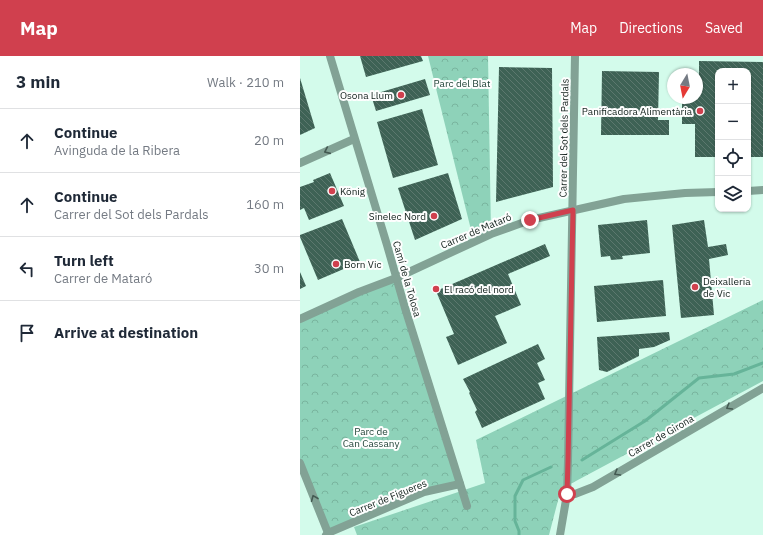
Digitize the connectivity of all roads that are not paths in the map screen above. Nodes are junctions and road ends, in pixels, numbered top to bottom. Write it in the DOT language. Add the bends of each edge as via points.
graph roads {
  1 [pos="330,56"];
  2 [pos="576,56"];
  3 [pos="354,138"];
  4 [pos="300,163"];
  5 [pos="751,190"];
  6 [pos="763,190"];
  7 [pos="715,192"];
  8 [pos="573,210"];
  9 [pos="396,278"];
  10 [pos="300,319"];
  11 [pos="763,388"];
  12 [pos="300,463"];
  13 [pos="460,484"];
  14 [pos="567,494"];
  15 [pos="467,506"];
  16 [pos="327,534"];
  17 [pos="560,535"];
  1 -- 3 [label="street, Camí de la Tolosa"];
  2 -- 8 [label="street, Carrer del Sot dels Pardals"];
  3 -- 4 [label="street, one-way"];
  3 -- 9 [label="street, Camí de la Tolosa"];
  5 -- 6 [label="street"];
  7 -- 8 [label="street, Carrer de Mataró" via="624,199"];
  8 -- 9 [label="street, Carrer de Mataró" via="530,220 491,234"];
  8 -- 14 [label="street, Carrer del Sot dels Pardals"];
  9 -- 10 [label="street, Carrer de Mataró"];
  9 -- 13 [label="street, Camí de la Tolosa"];
  11 -- 14 [label="street, Carrer de Girona, one-way" via="593,486 575,494"];
  16 -- 12 [label="street, one-way"];
  13 -- 15 [label="street, Camí de la Tolosa"];
  13 -- 16 [label="street, Carrer de Figueres" via="424,492"];
  14 -- 17 [label="street, Carrer del Sot dels Pardals"];
}
